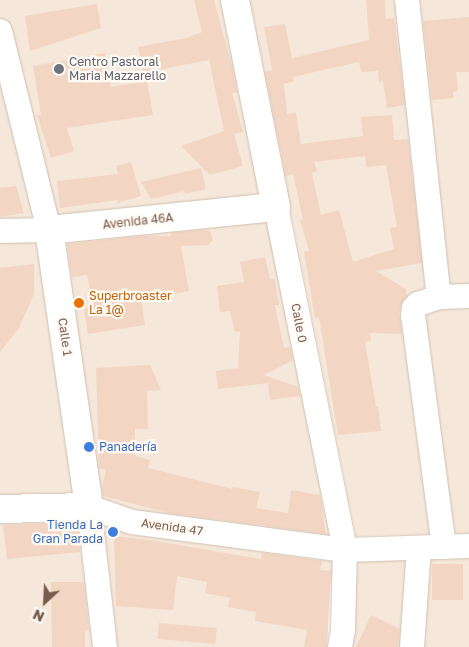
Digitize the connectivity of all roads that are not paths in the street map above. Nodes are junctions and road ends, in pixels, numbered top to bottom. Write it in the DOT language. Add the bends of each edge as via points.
graph roads {
  1 [pos="235,0"];
  2 [pos="407,0"];
  3 [pos="0,31"];
  4 [pos="276,207"];
  5 [pos="49,230"];
  6 [pos="0,231"];
  7 [pos="469,296"];
  8 [pos="439,298"];
  9 [pos="90,507"];
  10 [pos="0,509"];
  11 [pos="469,546"];
  12 [pos="444,547"];
  13 [pos="419,548"];
  14 [pos="345,550"];
  15 [pos="414,646"];
  16 [pos="105,647"];
  17 [pos="340,647"];
  1 -- 4 [label="street, Calle 0"];
  2 -- 8 [label="street"];
  3 -- 5 [label="street, Calle 1"];
  4 -- 5 [label="street, Avenida 46A"];
  4 -- 14 [label="street, Calle 0"];
  5 -- 6 [label="street, Avenida 46A"];
  5 -- 9 [label="street, Calle 1"];
  7 -- 8 [label="street"];
  8 -- 12 [label="street" via="418,304 413,315"];
  9 -- 10 [label="street, Avenida 47"];
  9 -- 14 [label="street, Avenida 47" via="132,522"];
  9 -- 16 [label="street, Calle 1"];
  11 -- 12 [label="street, Avenida 47"];
  12 -- 13 [label="street, Avenida 47"];
  13 -- 14 [label="street, Avenida 47"];
  13 -- 15 [label="street"];
  14 -- 17 [label="street, Calle 0"];
}
